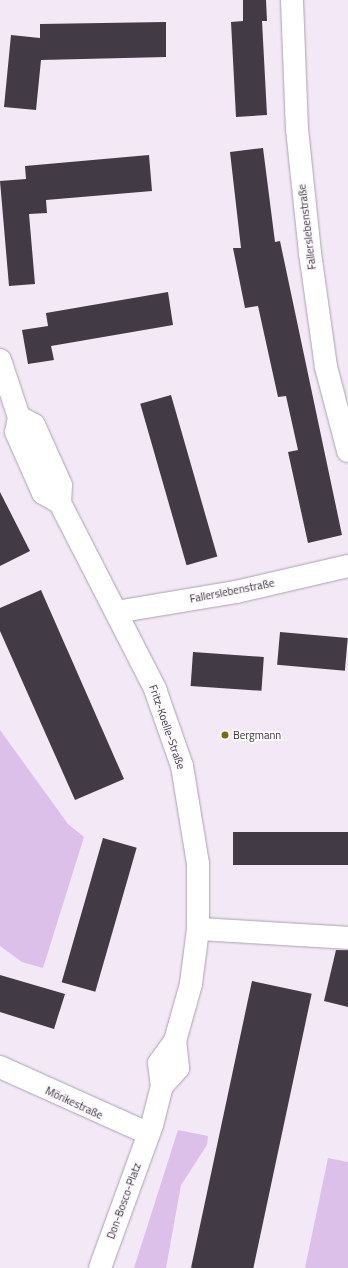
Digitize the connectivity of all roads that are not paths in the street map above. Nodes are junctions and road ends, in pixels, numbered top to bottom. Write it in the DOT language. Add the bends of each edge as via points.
graph roads {
  1 [pos="292,0"];
  2 [pos="0,360"];
  3 [pos="348,451"];
  4 [pos="348,566"];
  5 [pos="116,612"];
  6 [pos="198,929"];
  7 [pos="348,938"];
  8 [pos="0,1068"];
  9 [pos="149,1134"];
  10 [pos="100,1268"];
  1 -- 3 [label="street, Fallerslebenstraße" via="297,129 310,253 326,367"];
  2 -- 5 [label="street, Fritz-Koelle-Straße" via="19,417 34,425 61,485 60,504"];
  4 -- 5 [label="street, Fallerslebenstraße" via="236,592"];
  5 -- 6 [label="street, Fritz-Koelle-Straße" via="155,689 182,766 198,864"];
  6 -- 7 [label="street"];
  6 -- 9 [label="street, Fritz-Koelle-Straße" via="191,984 175,1041 159,1063 162,1086"];
  8 -- 9 [label="street, Mörikestraße"];
  9 -- 10 [label="street, Don-Bosco-Platz"];
}
